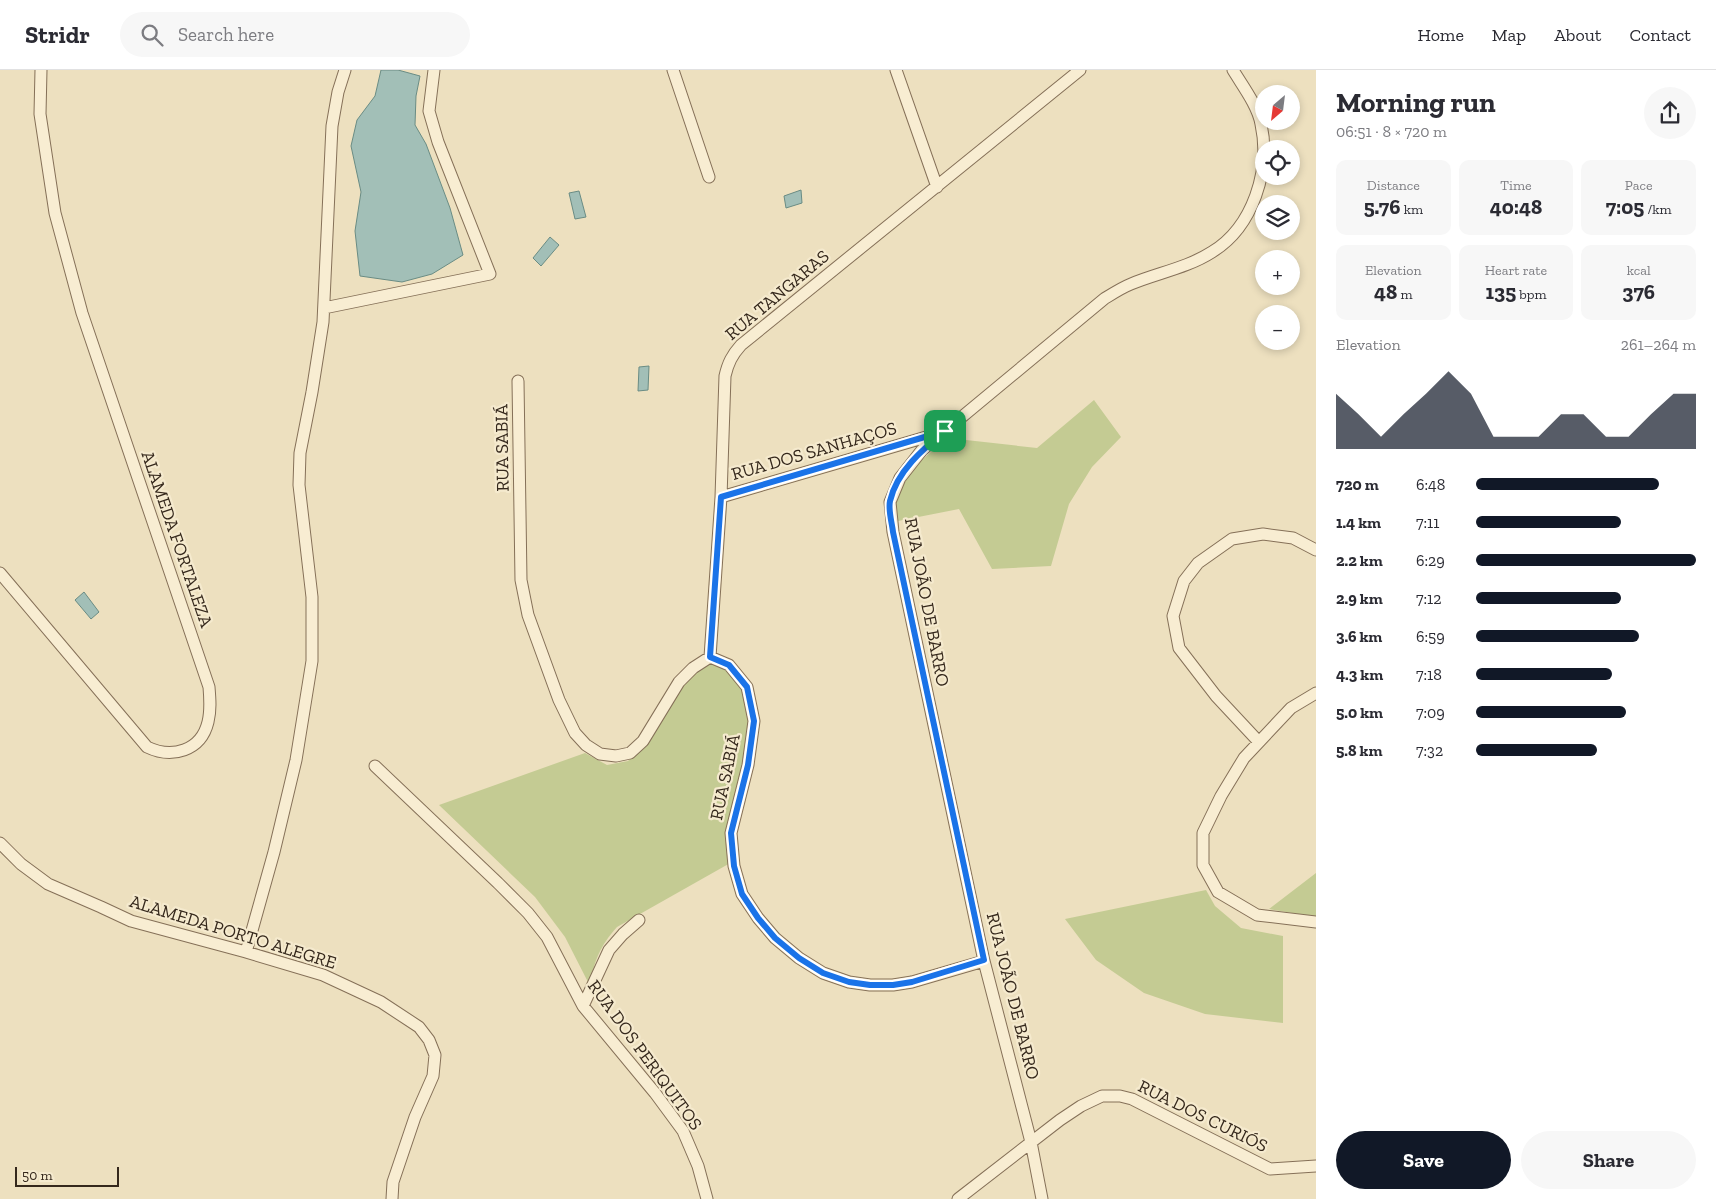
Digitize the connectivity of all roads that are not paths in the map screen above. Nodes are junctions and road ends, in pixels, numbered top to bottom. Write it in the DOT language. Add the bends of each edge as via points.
graph roads {
  1 [pos="41,70"];
  2 [pos="345,70"];
  3 [pos="434,70"];
  4 [pos="673,70"];
  5 [pos="896,70"];
  6 [pos="1080,70"];
  7 [pos="1233,70"];
  8 [pos="709,177"];
  9 [pos="937,187"];
  10 [pos="324,308"];
  11 [pos="518,381"];
  12 [pos="945,431"];
  13 [pos="721,497"];
  14 [pos="1316,550"];
  15 [pos="0,573"];
  16 [pos="710,657"];
  17 [pos="1316,693"];
  18 [pos="1258,741"];
  19 [pos="375,766"];
  20 [pos="0,842"];
  21 [pos="640,920"];
  22 [pos="1316,922"];
  23 [pos="246,952"];
  24 [pos="984,960"];
  25 [pos="582,1006"];
  26 [pos="1032,1142"];
  27 [pos="1316,1166"];
  28 [pos="392,1199"];
  29 [pos="707,1199"];
  30 [pos="958,1199"];
  31 [pos="1042,1199"];
  1 -- 15 [label="street, ALAMEDA FORTALEZA" via="40,114 55,212 82,313 208,687 210,712 205,732 197,742 173,754 147,747"];
  2 -- 10 [label="street" via="332,126"];
  3 -- 10 [label="street" via="429,111 490,274"];
  4 -- 8 [label="street"];
  5 -- 9 [label="street"];
  6 -- 9 [label="street, RUA TANGARAS"];
  7 -- 12 [label="street, RUA JOÃO DE BARRO" via="1261,122 1264,169 1254,200 1230,240 1211,253 1130,285 1104,299"];
  9 -- 13 [label="street, RUA TANGARAS" via="734,352 725,376"];
  10 -- 23 [label="street" via="300,453 299,485 312,597 312,661 296,760"];
  11 -- 16 [label="street, RUA SABIÁ" via="521,580 528,615 575,733 600,754 616,756 630,753 643,741 679,682"];
  12 -- 13 [label="street, RUA DOS SANHAÇOS"];
  12 -- 24 [label="street, RUA JOÃO DE BARRO" via="922,450 900,478 890,502 893,532"];
  13 -- 16 [label="street, RUA TANGARAS"];
  14 -- 18 [label="street" via="1293,538 1263,534 1232,538 1198,563 1181,590 1174,616 1179,648 1216,696"];
  16 -- 24 [label="street, RUA SABIÁ" via="729,665 747,687 754,721 748,765 731,833 734,866 742,894 775,938 823,973 870,985 912,982"];
  17 -- 18 [label="street" via="1291,708"];
  18 -- 22 [label="street" via="1221,796 1203,833 1203,865 1218,892 1257,915"];
  19 -- 25 [label="street, RUA DOS PERIQUITOS" via="528,913 546,937"];
  20 -- 23 [label="street, ALAMEDA PORTO ALEGRE" via="21,864 48,884 101,908 132,921"];
  21 -- 25 [label="street" via="609,950"];
  23 -- 28 [label="street, ALAMEDA PORTO ALEGRE" via="323,975 381,1002 419,1027 429,1040 434,1055 433,1076 393,1182"];
  24 -- 26 [label="street, RUA JOÃO DE BARRO"];
  25 -- 29 [label="street, RUA DOS PERIQUITOS" via="683,1131"];
  26 -- 27 [label="street, RUA DOS CURIÓS" via="1081,1106 1102,1096 1120,1096 1132,1099 1270,1169"];
  26 -- 30 [label="street, RUA DOS CURIÓS"];
  26 -- 31 [label="street, RUA JOÃO DE BARRO"];
}
